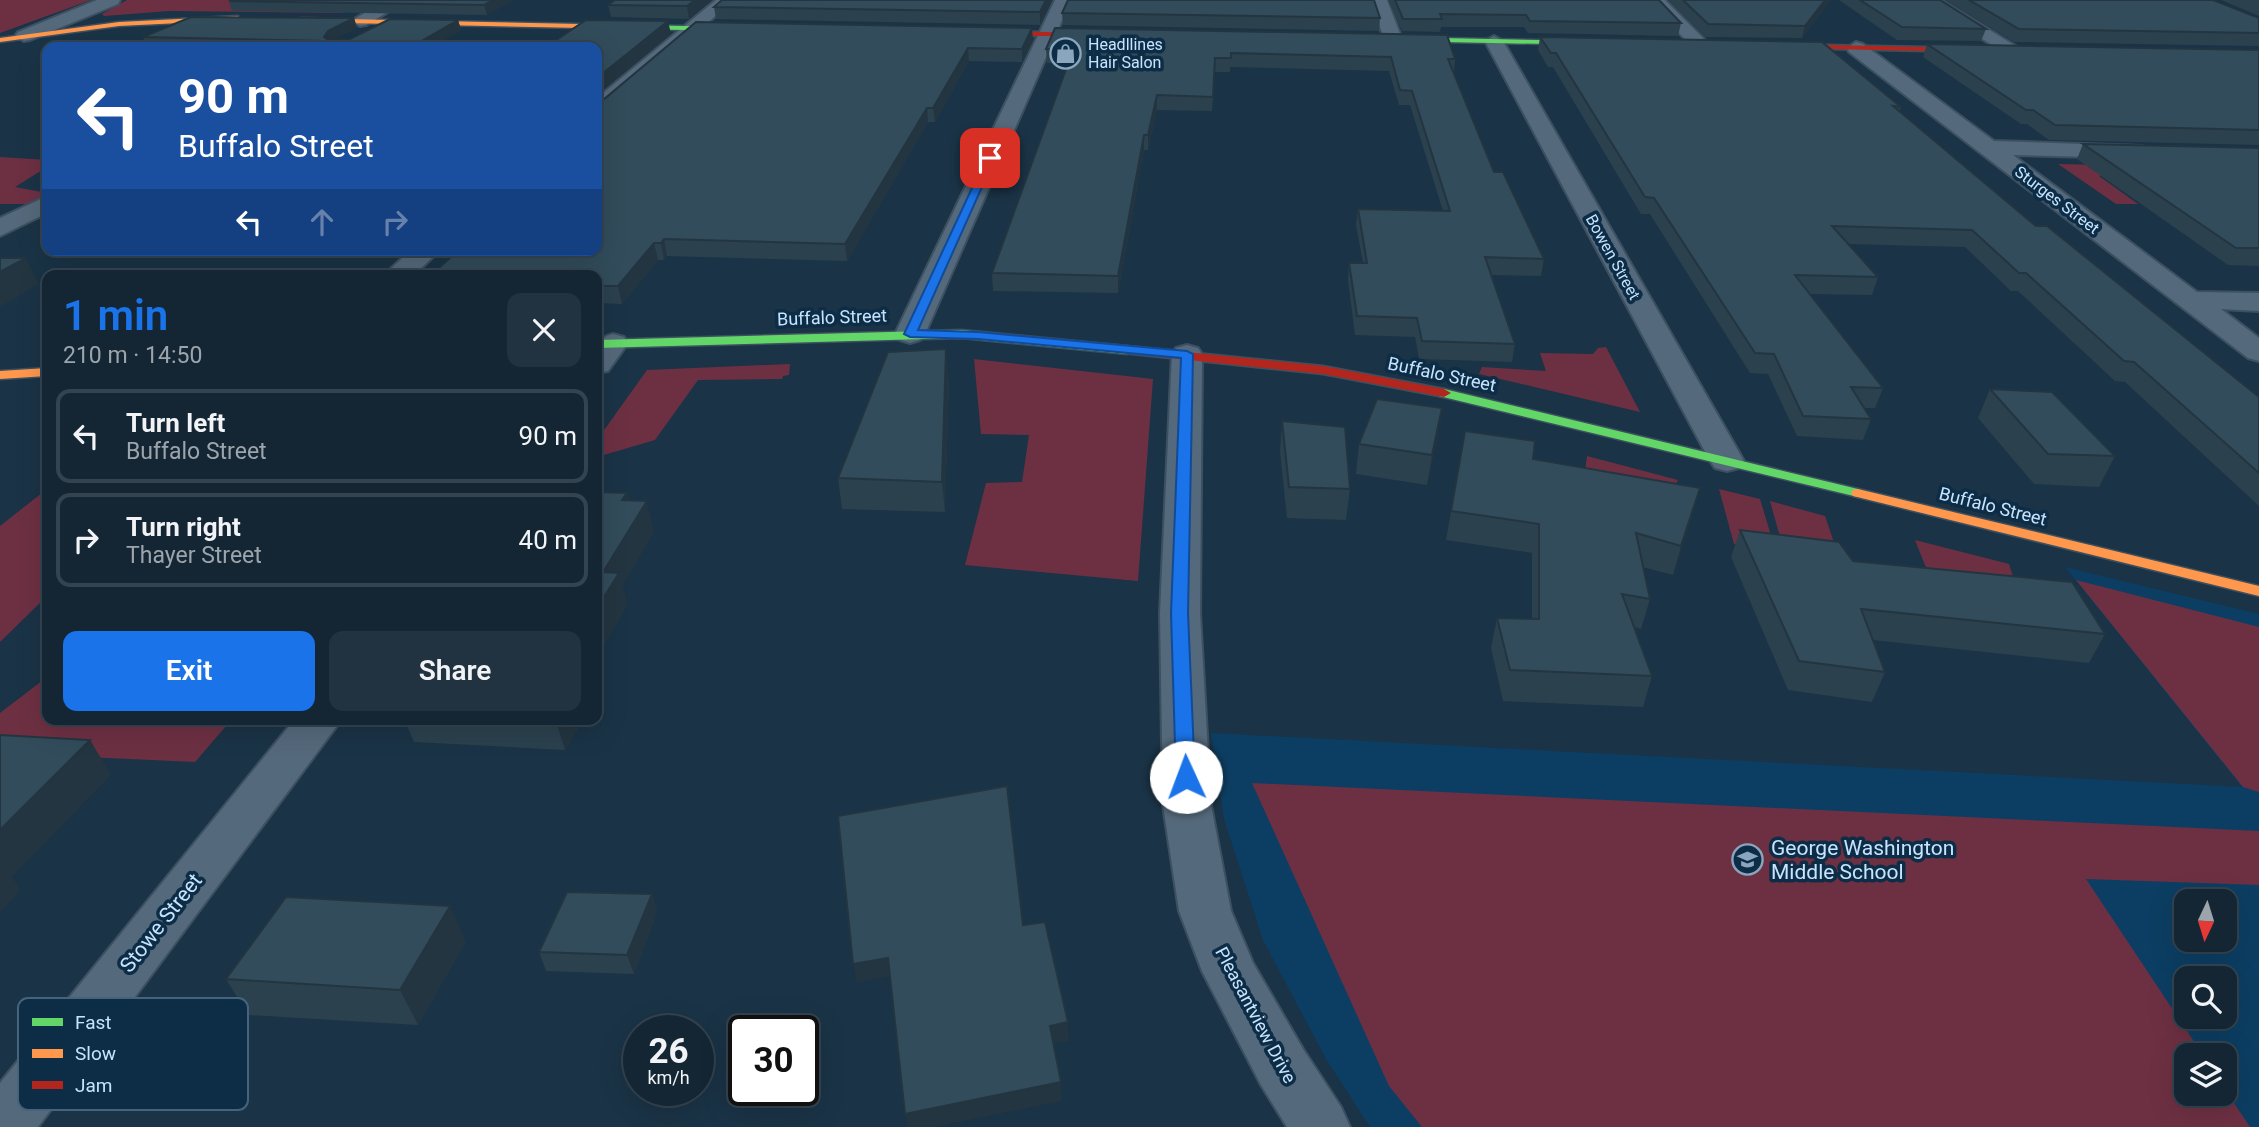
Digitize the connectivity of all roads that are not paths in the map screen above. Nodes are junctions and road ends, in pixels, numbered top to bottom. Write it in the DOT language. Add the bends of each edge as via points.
graph roads {
  1 [pos="112,0"];
  2 [pos="400,0"];
  3 [pos="726,0"];
  4 [pos="1063,0"];
  5 [pos="1379,0"];
  6 [pos="1656,0"];
  7 [pos="1929,0"];
  8 [pos="257,19"];
  9 [pos="283,19"];
  10 [pos="389,21"];
  11 [pos="693,28"];
  12 [pos="358,29"];
  13 [pos="761,29"];
  14 [pos="964,33"];
  15 [pos="1046,34"];
  16 [pos="1119,35"];
  17 [pos="24,36"];
  18 [pos="1386,39"];
  19 [pos="0,40"];
  20 [pos="1604,43"];
  21 [pos="1672,44"];
  22 [pos="1706,45"];
  23 [pos="1497,46"];
  24 [pos="1765,46"];
  25 [pos="1856,48"];
  26 [pos="2019,50"];
  27 [pos="602,104"];
  28 [pos="1989,148"];
  29 [pos="2163,152"];
  30 [pos="42,206"];
  31 [pos="0,228"];
  32 [pos="420,256"];
  33 [pos="403,270"];
  34 [pos="2190,300"];
  35 [pos="2259,302"];
  36 [pos="910,334"];
  37 [pos="602,350"];
  38 [pos="2259,352"];
  39 [pos="1187,354"];
  40 [pos="42,372"];
  41 [pos="0,375"];
  42 [pos="1727,461"];
  43 [pos="2259,591"];
  44 [pos="315,725"];
  45 [pos="103,998"];
  46 [pos="18,1106"];
  47 [pos="2,1127"];
  48 [pos="1320,1127"];
  1 -- 17 [label="street"];
  2 -- 12 [label="street"];
  3 -- 11 [label="street"];
  4 -- 15 [label="street"];
  5 -- 18 [label="street"];
  6 -- 22 [label="street"];
  7 -- 26 [label="street"];
  8 -- 17 [label="street" via="154,19"];
  9 -- 12 [label="street"];
  10 -- 11 [label="street"];
  10 -- 12 [label="street"];
  11 -- 13 [label="street"];
  11 -- 27 [label="street"];
  14 -- 15 [label="street"];
  15 -- 16 [label="street"];
  15 -- 36 [label="street"];
  17 -- 19 [label="street"];
  18 -- 23 [label="street"];
  20 -- 23 [label="street"];
  21 -- 22 [label="street"];
  23 -- 42 [label="street, Bowen Street"];
  24 -- 25 [label="street"];
  25 -- 26 [label="street"];
  25 -- 28 [label="street, Sturges Street"];
  28 -- 29 [label="street"];
  28 -- 34 [label="street, Sturges Street"];
  30 -- 31 [label="street"];
  32 -- 33 [label="street"];
  34 -- 35 [label="street"];
  34 -- 38 [label="street, Sturges Street"];
  36 -- 37 [label="street, Buffalo Street"];
  36 -- 39 [label="street, Buffalo Street"];
  39 -- 42 [label="street, Buffalo Street" via="1323,370 1423,388"];
  39 -- 48 [label="street, Pleasantview Drive" via="1180,613 1187,805 1205,911 1229,971"];
  40 -- 41 [label="street"];
  42 -- 43 [label="street, Buffalo Street"];
  44 -- 45 [label="street, Stowe Street"];
  46 -- 47 [label="street, Stowe Street"];
}
